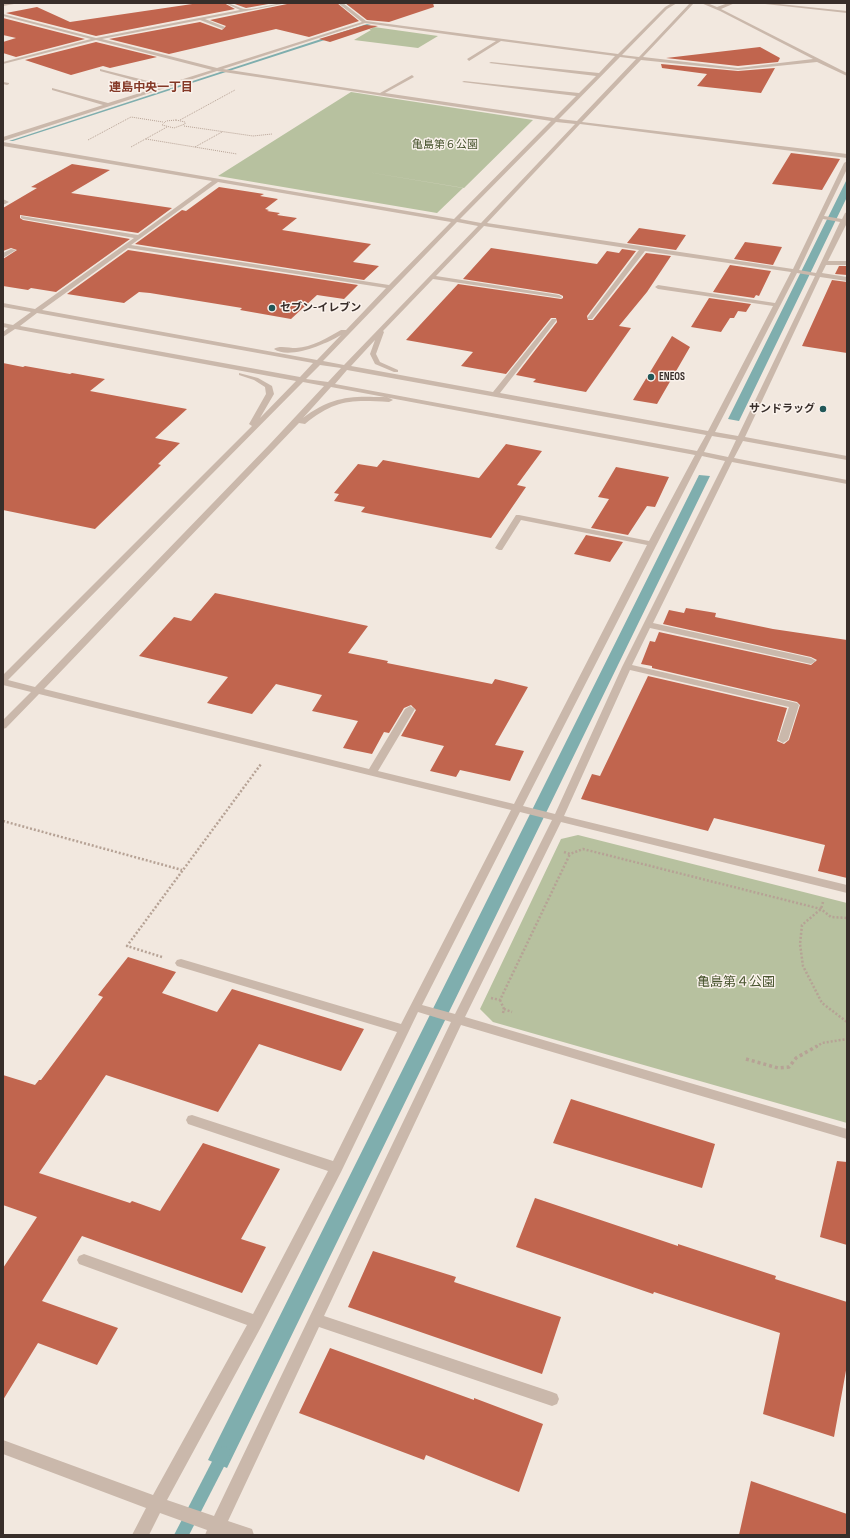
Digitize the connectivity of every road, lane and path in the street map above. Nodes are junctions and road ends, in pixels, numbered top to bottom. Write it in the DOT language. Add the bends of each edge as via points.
graph roads {
  1 [pos="13,3"];
  2 [pos="227,3"];
  3 [pos="285,3"];
  4 [pos="340,3"];
  5 [pos="674,3"];
  6 [pos="703,3"];
  7 [pos="711,3"];
  8 [pos="733,3"];
  9 [pos="758,3"];
  10 [pos="808,3"];
  11 [pos="3,5"];
  12 [pos="666,5"];
  13 [pos="692,6"];
  14 [pos="847,7"];
  15 [pos="699,8"];
  16 [pos="719,9"];
  17 [pos="245,11"];
  18 [pos="847,12"];
  19 [pos="3,15"];
  20 [pos="200,19"];
  21 [pos="365,22"];
  22 [pos="223,28"];
  23 [pos="96,39"];
  24 [pos="500,40"];
  25 [pos="619,56"];
  26 [pos="639,58"];
  27 [pos="469,60"];
  28 [pos="819,60"];
  29 [pos="3,63"];
  30 [pos="491,64"];
  31 [pos="102,70"];
  32 [pos="218,70"];
  33 [pos="600,75"];
  34 [pos="847,75"];
  35 [pos="412,76"];
  36 [pos="464,82"];
  37 [pos="164,87"];
  38 [pos="54,89"];
  39 [pos="236,90"];
  40 [pos="381,94"];
  41 [pos="580,95"];
  42 [pos="110,105"];
  43 [pos="180,120"];
  44 [pos="556,120"];
  45 [pos="164,122"];
  46 [pos="578,123"];
  47 [pos="184,126"];
  48 [pos="167,127"];
  49 [pos="222,132"];
  50 [pos="272,134"];
  51 [pos="3,139"];
  52 [pos="146,139"];
  53 [pos="84,142"];
  54 [pos="3,144"];
  55 [pos="196,147"];
  56 [pos="237,154"];
  57 [pos="847,156"];
  58 [pos="106,161"];
  59 [pos="847,163"];
  60 [pos="217,180"];
  61 [pos="847,214"];
  62 [pos="23,217"];
  63 [pos="823,217"];
  64 [pos="843,220"];
  65 [pos="455,221"];
  66 [pos="482,225"];
  67 [pos="140,237"];
  68 [pos="128,246"];
  69 [pos="642,248"];
  70 [pos="13,250"];
  71 [pos="3,256"];
  72 [pos="825,263"];
  73 [pos="847,263"];
  74 [pos="797,272"];
  75 [pos="816,274"];
  76 [pos="432,278"];
  77 [pos="847,279"];
  78 [pos="658,287"];
  79 [pos="390,288"];
  80 [pos="560,297"];
  81 [pos="3,305"];
  82 [pos="777,305"];
  83 [pos="36,311"];
  84 [pos="590,318"];
  85 [pos="554,320"];
  86 [pos="354,324"];
  87 [pos="3,325"];
  88 [pos="15,327"];
  89 [pos="382,328"];
  90 [pos="3,336"];
  91 [pos="213,343"];
  92 [pos="194,361"];
  93 [pos="318,362"];
  94 [pos="346,367"];
  95 [pos="301,379"];
  96 [pos="330,384"];
  97 [pos="450,386"];
  98 [pos="495,394"];
  99 [pos="439,404"];
  100 [pos="710,433"];
  101 [pos="741,438"];
  102 [pos="242,441"];
  103 [pos="272,447"];
  104 [pos="699,455"];
  105 [pos="847,458"];
  106 [pos="729,460"];
  107 [pos="847,482"];
  108 [pos="652,544"];
  109 [pos="499,548"];
  110 [pos="648,625"];
  111 [pos="811,661"];
  112 [pos="627,667"];
  113 [pos="3,681"];
  114 [pos="37,690"];
  115 [pos="410,709"];
  116 [pos="3,726"];
  117 [pos="783,740"];
  118 [pos="273,748"];
  119 [pos="372,772"];
  120 [pos="517,808"];
  121 [pos="553,816"];
  122 [pos="3,821"];
  123 [pos="182,870"];
  124 [pos="847,889"];
  125 [pos="821,909"];
  126 [pos="847,918"];
  127 [pos="181,963"];
  128 [pos="472,992"];
  129 [pos="500,1000"];
  130 [pos="415,1007"];
  131 [pos="504,1009"];
  132 [pos="453,1019"];
  133 [pos="847,1022"];
  134 [pos="404,1030"];
  135 [pos="847,1039"];
  136 [pos="746,1059"];
  137 [pos="192,1120"];
  138 [pos="847,1134"];
  139 [pos="336,1168"];
  140 [pos="84,1260"];
  141 [pos="315,1319"];
  142 [pos="256,1322"];
  143 [pos="552,1399"];
  144 [pos="3,1447"];
  145 [pos="156,1504"];
  146 [pos="211,1526"];
  147 [pos="140,1535"];
  148 [pos="246,1535"];
  1 -- 11 [label="street"];
  2 -- 17 [label="street"];
  3 -- 17 [label="street"];
  4 -- 21 [label="street"];
  5 -- 12 [label="street"];
  6 -- 16 [label="street"];
  7 -- 16 [label="street"];
  8 -- 16 [label="street"];
  9 -- 18 [label="street"];
  10 -- 14 [label="street"];
  12 -- 25 [label="street"];
  13 -- 26 [label="street" via="683,11"];
  15 -- 16 [label="street"];
  16 -- 28 [label="street"];
  17 -- 20 [label="street"];
  19 -- 23 [label="street"];
  20 -- 22 [label="street"];
  20 -- 23 [label="street"];
  21 -- 24 [label="street"];
  21 -- 32 [label="street"];
  23 -- 29 [label="street"];
  23 -- 32 [label="street"];
  24 -- 25 [label="street"];
  24 -- 27 [label="street"];
  25 -- 26 [label="street"];
  25 -- 33 [label="street"];
  26 -- 28 [label="street" via="738,69"];
  26 -- 46 [label="street"];
  28 -- 34 [label="street"];
  30 -- 33 [label="street"];
  31 -- 37 [label="street"];
  32 -- 37 [label="street"];
  32 -- 40 [label="street"];
  33 -- 41 [label="street"];
  35 -- 40 [label="street"];
  36 -- 41 [label="street"];
  37 -- 42 [label="street"];
  38 -- 42 [label="street"];
  39 -- 43 [label="path"];
  40 -- 44 [label="street"];
  41 -- 44 [label="street"];
  42 -- 51 [label="street"];
  43 -- 45 [label="path"];
  43 -- 47 [label="path" via="186,123"];
  44 -- 46 [label="street"];
  44 -- 65 [label="street"];
  45 -- 48 [label="path" via="162,126"];
  45 -- 53 [label="path" via="131,117"];
  46 -- 57 [label="street"];
  46 -- 66 [label="street"];
  47 -- 48 [label="path"];
  47 -- 49 [label="path"];
  48 -- 52 [label="path"];
  49 -- 50 [label="path" via="252,136"];
  49 -- 55 [label="path"];
  52 -- 55 [label="path"];
  52 -- 58 [label="path"];
  54 -- 58 [label="street"];
  55 -- 56 [label="path"];
  58 -- 60 [label="street"];
  59 -- 63 [label="street"];
  60 -- 65 [label="street"];
  60 -- 67 [label="street"];
  61 -- 64 [label="street"];
  62 -- 67 [label="street"];
  63 -- 64 [label="street"];
  63 -- 74 [label="street"];
  64 -- 72 [label="street"];
  65 -- 66 [label="street"];
  65 -- 79 [label="street"];
  66 -- 69 [label="street"];
  66 -- 76 [label="street"];
  67 -- 68 [label="street"];
  68 -- 79 [label="street"];
  68 -- 83 [label="street"];
  69 -- 74 [label="street"];
  69 -- 84 [label="street"];
  70 -- 71 [label="street"];
  72 -- 73 [label="street"];
  72 -- 75 [label="street"];
  74 -- 75 [label="street"];
  74 -- 82 [label="street"];
  75 -- 77 [label="street"];
  75 -- 101 [label="street"];
  76 -- 80 [label="street"];
  76 -- 89 [label="street"];
  78 -- 82 [label="street"];
  79 -- 86 [label="street"];
  81 -- 83 [label="street"];
  82 -- 100 [label="street"];
  83 -- 88 [label="street"];
  83 -- 91 [label="street"];
  85 -- 98 [label="street"];
  86 -- 91 [label="street" via="319,346 309,348 289,350"];
  86 -- 93 [label="street"];
  87 -- 88 [label="street"];
  88 -- 90 [label="street"];
  88 -- 92 [label="street"];
  89 -- 94 [label="street"];
  89 -- 97 [label="street" via="373,354 377,363 388,369"];
  91 -- 93 [label="street"];
  92 -- 95 [label="street"];
  92 -- 102 [label="street" via="256,379 268,386 270,394"];
  93 -- 94 [label="street"];
  93 -- 95 [label="street"];
  94 -- 96 [label="street"];
  94 -- 97 [label="street"];
  95 -- 96 [label="street"];
  95 -- 102 [label="street"];
  96 -- 99 [label="street"];
  96 -- 103 [label="street"];
  97 -- 98 [label="street"];
  98 -- 100 [label="street"];
  99 -- 103 [label="street" via="345,399 329,403 314,412"];
  99 -- 104 [label="street"];
  100 -- 101 [label="street"];
  100 -- 104 [label="street"];
  101 -- 105 [label="street"];
  101 -- 106 [label="street"];
  102 -- 113 [label="street"];
  103 -- 114 [label="street"];
  104 -- 106 [label="street"];
  104 -- 108 [label="street"];
  106 -- 107 [label="street"];
  106 -- 110 [label="street"];
  108 -- 109 [label="street" via="519,517"];
  108 -- 120 [label="street"];
  110 -- 111 [label="street"];
  110 -- 112 [label="street"];
  112 -- 117 [label="street" via="794,705"];
  112 -- 121 [label="street"];
  113 -- 114 [label="street"];
  114 -- 116 [label="street"];
  114 -- 118 [label="street"];
  115 -- 119 [label="street"];
  118 -- 119 [label="street"];
  118 -- 123 [label="path"];
  119 -- 120 [label="street"];
  120 -- 121 [label="street"];
  120 -- 130 [label="street"];
  121 -- 124 [label="street"];
  121 -- 128 [label="street"];
  122 -- 123 [label="path"];
  123 -- 127 [label="path" via="127,946"];
  125 -- 126 [label="path" via="831,917"];
  125 -- 129 [label="path" via="583,849 570,854"];
  125 -- 133 [label="path" via="802,925 800,944 803,966 822,1003"];
  127 -- 134 [label="street"];
  128 -- 129 [label="path"];
  128 -- 132 [label="street"];
  129 -- 131 [label="path"];
  130 -- 132 [label="street"];
  130 -- 134 [label="street"];
  132 -- 138 [label="street"];
  132 -- 141 [label="street"];
  134 -- 139 [label="street"];
  135 -- 136 [label="path" via="822,1043 796,1058 789,1067 778,1068"];
  137 -- 139 [label="street"];
  139 -- 142 [label="street"];
  140 -- 142 [label="street"];
  141 -- 143 [label="street"];
  141 -- 146 [label="street"];
  142 -- 145 [label="street"];
  144 -- 145 [label="street"];
  145 -- 146 [label="street"];
  145 -- 147 [label="street"];
  146 -- 148 [label="street"];
}
